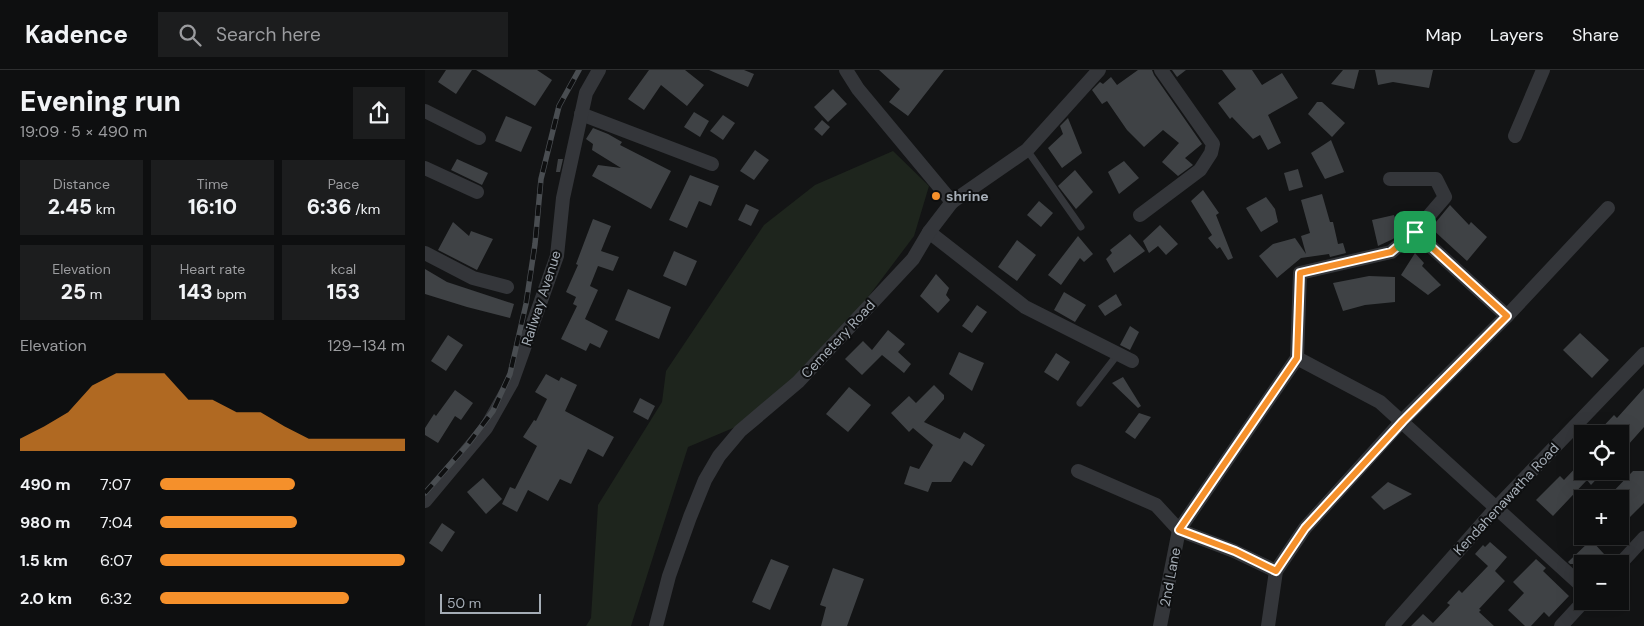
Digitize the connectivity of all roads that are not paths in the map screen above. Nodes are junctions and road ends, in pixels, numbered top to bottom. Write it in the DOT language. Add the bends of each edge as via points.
graph roads {
  1 [pos="599,70"];
  2 [pos="846,70"];
  3 [pos="1099,70"];
  4 [pos="1161,70"];
  5 [pos="1543,70"];
  6 [pos="425,111"];
  7 [pos="581,114"];
  8 [pos="1515,136"];
  9 [pos="479,138"];
  10 [pos="1027,150"];
  11 [pos="712,164"];
  12 [pos="425,168"];
  13 [pos="1390,179"];
  14 [pos="477,192"];
  15 [pos="952,202"];
  16 [pos="1608,208"];
  17 [pos="1140,215"];
  18 [pos="1081,227"];
  19 [pos="929,232"];
  20 [pos="1415,232"];
  21 [pos="425,253"];
  22 [pos="507,286"];
  23 [pos="1507,316"];
  24 [pos="1118,354"];
  25 [pos="1644,354"];
  26 [pos="1297,358"];
  27 [pos="1132,361"];
  28 [pos="1080,403"];
  29 [pos="1403,421"];
  30 [pos="1079,471"];
  31 [pos="425,501"];
  32 [pos="1496,508"];
  33 [pos="1179,530"];
  34 [pos="1644,538"];
  35 [pos="1628,555"];
  36 [pos="1276,571"];
  37 [pos="1574,579"];
  38 [pos="1576,610"];
  39 [pos="656,626"];
  40 [pos="1160,626"];
  41 [pos="1268,626"];
  42 [pos="1392,626"];
  43 [pos="1561,626"];
  1 -- 7 [label="street, Railway Avenue" via="586,93"];
  2 -- 15 [label="street" via="858,90"];
  3 -- 10 [label="street, Cemetery Road"];
  4 -- 17 [label="street" via="1213,144 1211,154 1200,170"];
  5 -- 8 [label="street"];
  6 -- 9 [label="street"];
  7 -- 11 [label="street"];
  7 -- 31 [label="street, Railway Avenue" via="563,198 557,256 512,382 487,428"];
  10 -- 15 [label="street, Cemetery Road"];
  10 -- 18 [label="lane"];
  12 -- 14 [label="street"];
  13 -- 20 [label="street" via="1436,179 1445,198"];
  15 -- 19 [label="street, Cemetery Road"];
  16 -- 23 [label="street"];
  19 -- 24 [label="street" via="1025,306"];
  19 -- 39 [label="street, Cemetery Road" via="913,259 798,382 741,431 719,456 690,517"];
  20 -- 23 [label="street"];
  20 -- 26 [label="street" via="1391,252 1300,273"];
  21 -- 22 [label="street" via="473,278"];
  23 -- 29 [label="street"];
  24 -- 27 [label="street"];
  24 -- 28 [label="lane"];
  25 -- 32 [label="street, Kendahenawatha Road"];
  26 -- 29 [label="street" via="1380,402"];
  26 -- 33 [label="street, 2nd Lane"];
  29 -- 32 [label="street"];
  29 -- 36 [label="street" via="1305,528"];
  30 -- 33 [label="street" via="1157,505"];
  32 -- 37 [label="street"];
  32 -- 42 [label="street, Kendahenawatha Road"];
  33 -- 36 [label="street"];
  33 -- 40 [label="street, 2nd Lane"];
  34 -- 35 [label="street"];
  36 -- 41 [label="street"];
  38 -- 43 [label="street"];
}
